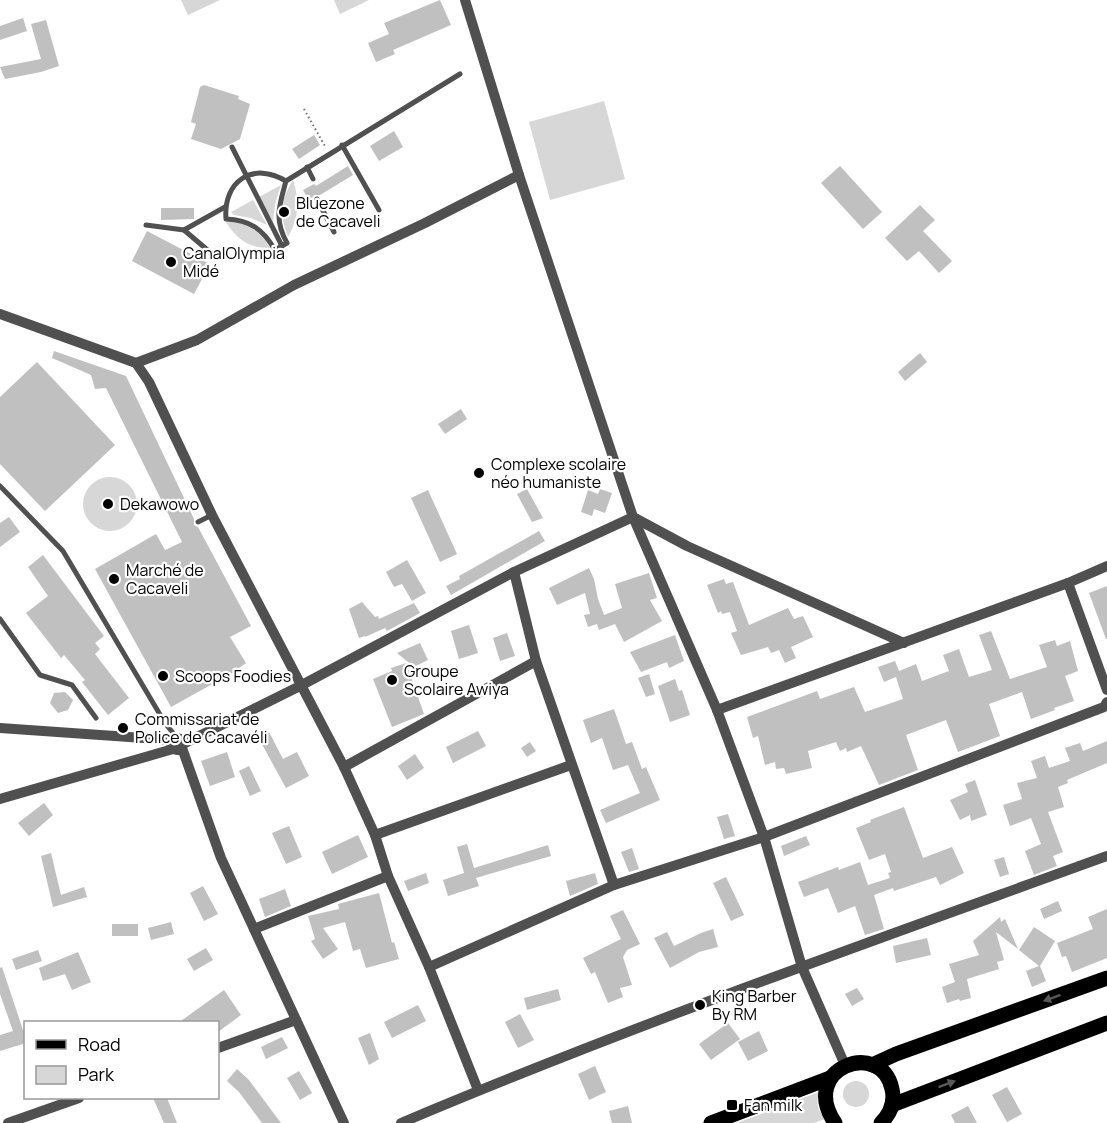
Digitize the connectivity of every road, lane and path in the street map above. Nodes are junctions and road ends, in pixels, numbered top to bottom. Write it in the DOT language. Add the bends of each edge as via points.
graph roads {
  1 [pos="465,0"];
  2 [pos="460,74"];
  3 [pos="304,109"];
  4 [pos="342,145"];
  5 [pos="232,147"];
  6 [pos="329,153"];
  7 [pos="307,167"];
  8 [pos="519,175"];
  9 [pos="246,176"];
  10 [pos="313,179"];
  11 [pos="286,181"];
  12 [pos="317,199"];
  13 [pos="225,207"];
  14 [pos="379,210"];
  15 [pos="146,225"];
  16 [pos="184,230"];
  17 [pos="334,232"];
  18 [pos="282,246"];
  19 [pos="211,253"];
  20 [pos="0,314"];
  21 [pos="136,363"];
  22 [pos="0,486"];
  23 [pos="213,515"];
  24 [pos="633,517"];
  25 [pos="198,522"];
  26 [pos="1107,566"];
  27 [pos="514,572"];
  28 [pos="1068,583"];
  29 [pos="0,619"];
  30 [pos="904,643"];
  31 [pos="536,660"];
  32 [pos="300,686"];
  33 [pos="1107,690"];
  34 [pos="1107,702"];
  35 [pos="717,710"];
  36 [pos="96,718"];
  37 [pos="0,728"];
  38 [pos="177,744"];
  39 [pos="571,765"];
  40 [pos="344,767"];
  41 [pos="0,800"];
  42 [pos="375,835"];
  43 [pos="764,837"];
  44 [pos="1107,856"];
  45 [pos="388,876"];
  46 [pos="614,885"];
  47 [pos="254,929"];
  48 [pos="802,966"];
  49 [pos="429,967"];
  50 [pos="1107,978"];
  51 [pos="296,1020"];
  52 [pos="1107,1023"];
  53 [pos="219,1048"];
  54 [pos="845,1065"];
  55 [pos="872,1065"];
  56 [pos="830,1078"];
  57 [pos="478,1090"];
  58 [pos="76,1099"];
  59 [pos="892,1106"];
  60 [pos="8,1123"];
  61 [pos="344,1123"];
  62 [pos="401,1123"];
  63 [pos="711,1123"];
  64 [pos="835,1123"];
  65 [pos="881,1123"];
  1 -- 8 [label="street"];
  2 -- 4 [label="lane"];
  3 -- 6 [label="path"];
  4 -- 6 [label="lane"];
  4 -- 14 [label="lane"];
  5 -- 9 [label="lane"];
  6 -- 7 [label="lane"];
  7 -- 10 [label="lane"];
  7 -- 11 [label="lane"];
  8 -- 21 [label="street" via="294,285 196,340"];
  8 -- 24 [label="street"];
  9 -- 11 [label="lane" via="265,173"];
  9 -- 13 [label="lane" via="234,186"];
  9 -- 18 [label="lane"];
  11 -- 18 [label="lane" via="278,212 287,243"];
  12 -- 17 [label="lane"];
  13 -- 16 [label="lane"];
  13 -- 18 [label="lane" via="226,219 254,225 275,250"];
  15 -- 16 [label="lane"];
  16 -- 19 [label="lane"];
  20 -- 21 [label="street"];
  21 -- 23 [label="street" via="149,382"];
  22 -- 38 [label="lane" via="63,551"];
  23 -- 25 [label="lane"];
  23 -- 32 [label="street"];
  24 -- 27 [label="street"];
  24 -- 30 [label="street" via="687,546"];
  24 -- 35 [label="street"];
  26 -- 28 [label="street"];
  27 -- 31 [label="street"];
  27 -- 32 [label="street"];
  28 -- 30 [label="street"];
  28 -- 33 [label="street"];
  29 -- 36 [label="lane" via="40,675 72,685"];
  30 -- 35 [label="street"];
  31 -- 39 [label="street"];
  31 -- 40 [label="street"];
  32 -- 38 [label="street"];
  32 -- 40 [label="street"];
  34 -- 43 [label="street" via="1104,707"];
  35 -- 43 [label="street"];
  37 -- 38 [label="street"];
  38 -- 41 [label="street"];
  38 -- 47 [label="street" via="221,858"];
  39 -- 42 [label="street"];
  39 -- 46 [label="street"];
  40 -- 42 [label="street"];
  42 -- 45 [label="street"];
  43 -- 46 [label="street"];
  43 -- 48 [label="street"];
  44 -- 48 [label="street"];
  45 -- 47 [label="street"];
  45 -- 49 [label="street"];
  46 -- 49 [label="street"];
  47 -- 51 [label="street"];
  48 -- 54 [label="street"];
  48 -- 57 [label="street"];
  49 -- 57 [label="street"];
  50 -- 55 [label="main road, one-way"];
  51 -- 53 [label="street"];
  51 -- 61 [label="street"];
  59 -- 52 [label="main road, one-way"];
  54 -- 55 [label="main road"];
  54 -- 56 [label="main road"];
  55 -- 59 [label="main road" via="884,1072 891,1084"];
  56 -- 63 [label="main road"];
  56 -- 64 [label="main road" via="825,1102"];
  57 -- 62 [label="street"];
  58 -- 60 [label="street"];
  59 -- 65 [label="main road"];
}
